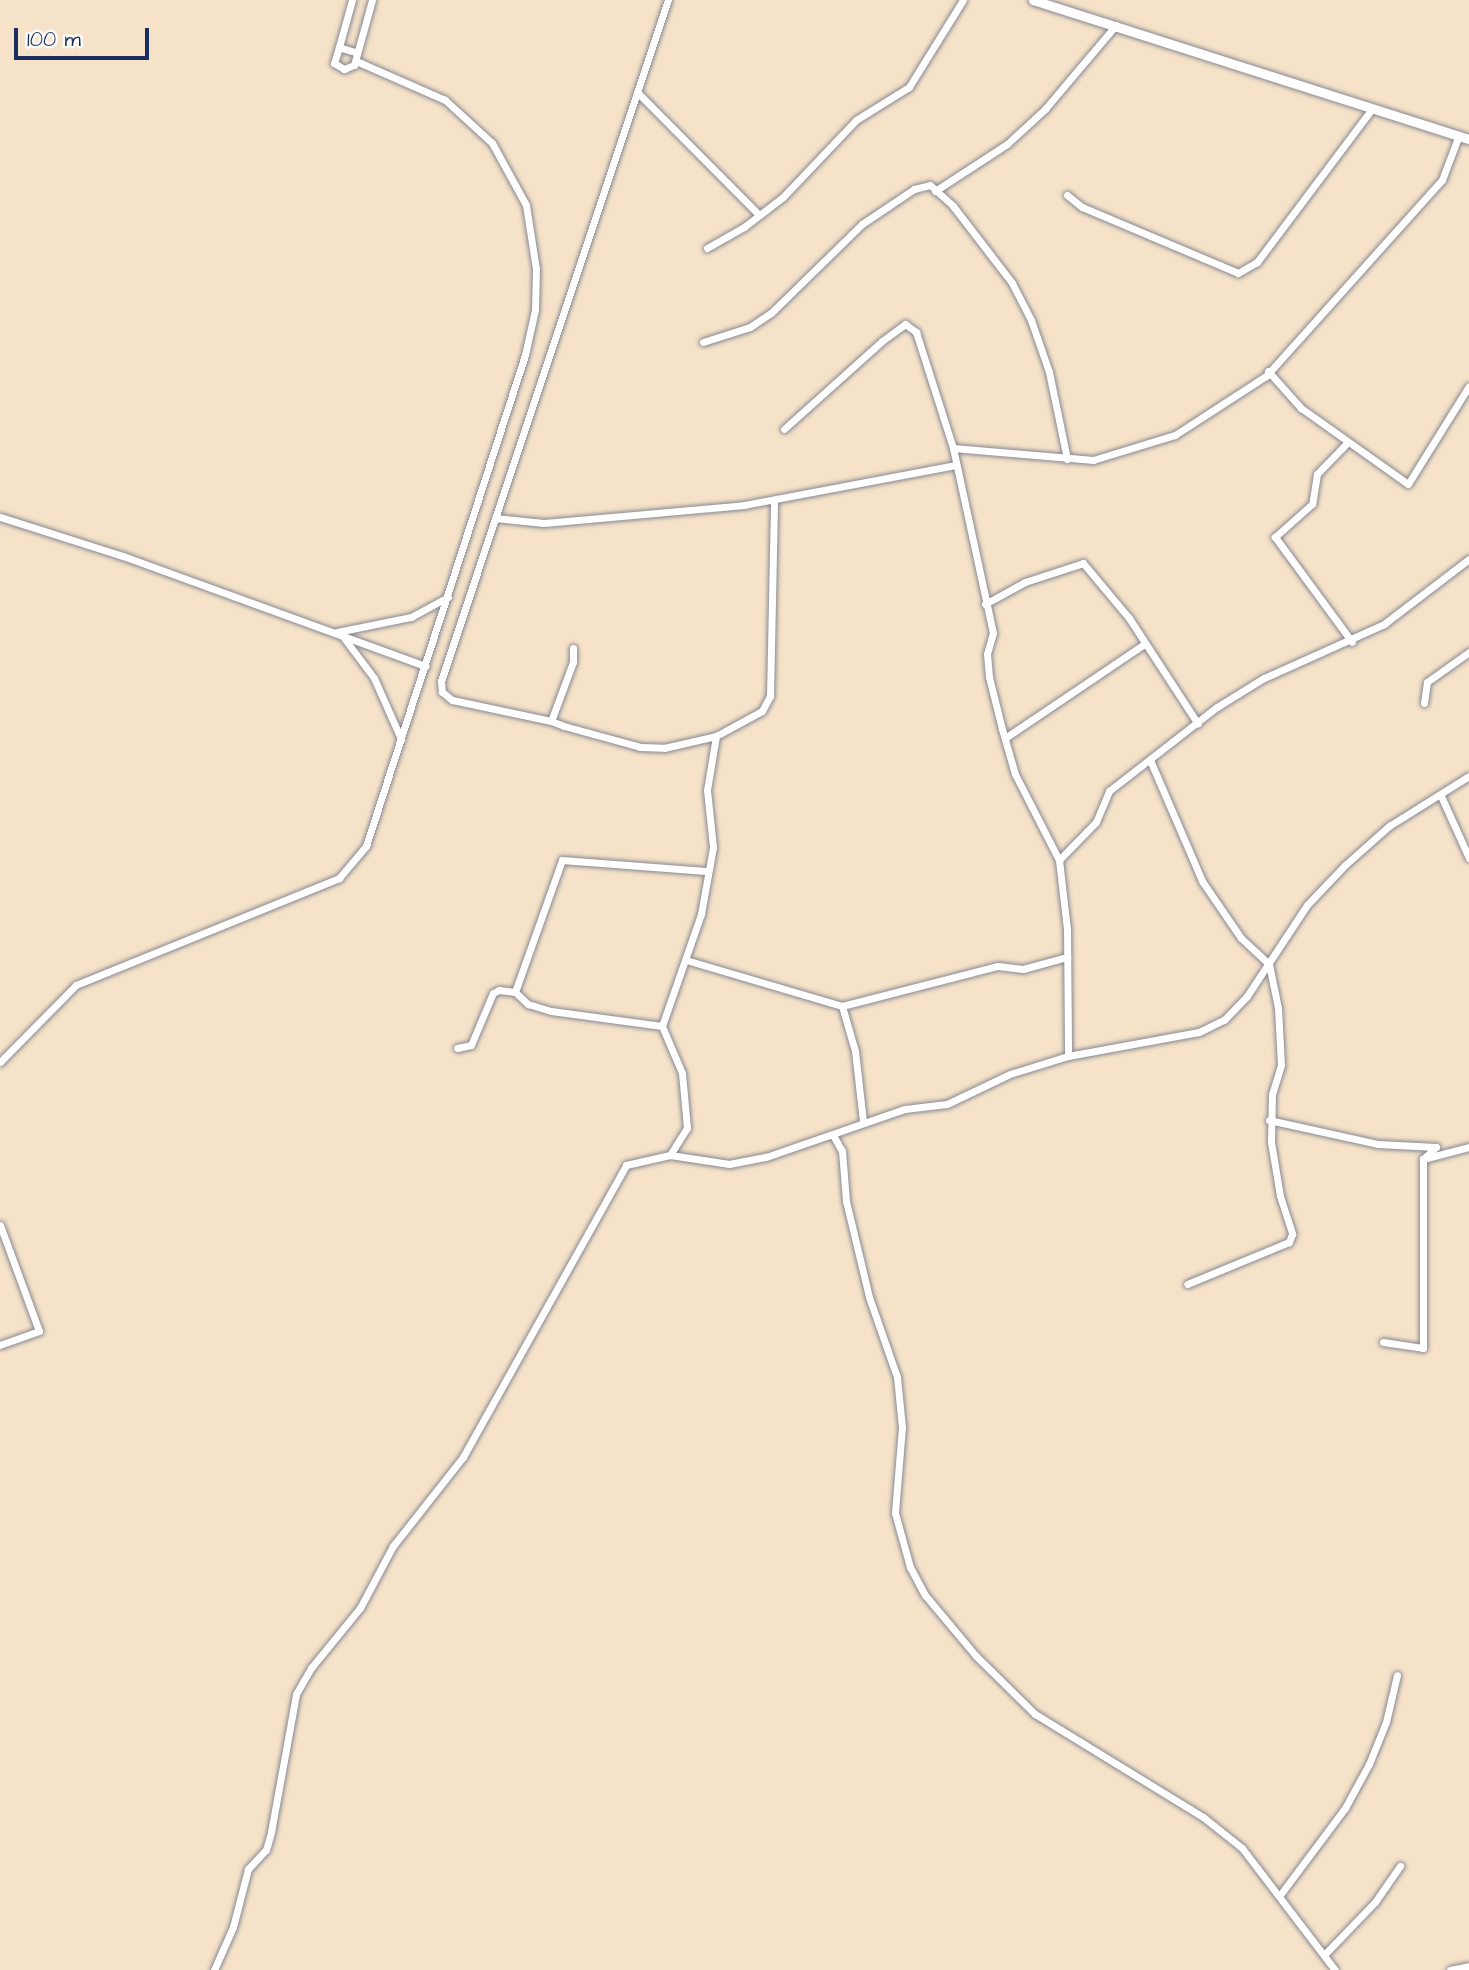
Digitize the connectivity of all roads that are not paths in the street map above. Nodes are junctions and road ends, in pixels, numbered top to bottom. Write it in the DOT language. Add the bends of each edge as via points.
graph roads {
  1 [pos="352,0"];
  2 [pos="372,0"];
  3 [pos="668,0"];
  4 [pos="964,0"];
  5 [pos="1032,0"];
  6 [pos="1116,25"];
  7 [pos="339,47"];
  8 [pos="355,52"];
  9 [pos="356,61"];
  10 [pos="637,92"];
  11 [pos="1372,109"];
  12 [pos="1459,135"];
  13 [pos="1469,139"];
  14 [pos="935,191"];
  15 [pos="1067,195"];
  16 [pos="758,214"];
  17 [pos="707,248"];
  18 [pos="703,342"];
  19 [pos="1268,371"];
  20 [pos="1469,386"];
  21 [pos="784,429"];
  22 [pos="1347,443"];
  23 [pos="953,448"];
  24 [pos="1067,459"];
  25 [pos="956,465"];
  26 [pos="774,501"];
  27 [pos="0,517"];
  28 [pos="495,518"];
  29 [pos="1469,559"];
  30 [pos="448,596"];
  31 [pos="985,604"];
  32 [pos="339,634"];
  33 [pos="1352,642"];
  34 [pos="1143,645"];
  35 [pos="573,648"];
  36 [pos="1469,652"];
  37 [pos="426,666"];
  38 [pos="1424,703"];
  39 [pos="551,721"];
  40 [pos="1198,724"];
  41 [pos="716,736"];
  42 [pos="1005,738"];
  43 [pos="401,740"];
  44 [pos="1150,760"];
  45 [pos="1469,776"];
  46 [pos="1441,796"];
  47 [pos="1469,858"];
  48 [pos="1059,860"];
  49 [pos="706,871"];
  50 [pos="1067,957"];
  51 [pos="686,960"];
  52 [pos="1269,964"];
  53 [pos="515,992"];
  54 [pos="842,1006"];
  55 [pos="662,1026"];
  56 [pos="457,1048"];
  57 [pos="1068,1056"];
  58 [pos="0,1062"];
  59 [pos="1269,1120"];
  60 [pos="863,1121"];
  61 [pos="833,1135"];
  62 [pos="1469,1147"];
  63 [pos="670,1155"];
  64 [pos="1423,1159"];
  65 [pos="0,1225"];
  66 [pos="1187,1284"];
  67 [pos="1383,1342"];
  68 [pos="0,1345"];
  69 [pos="1397,1675"];
  70 [pos="1400,1866"];
  71 [pos="1280,1895"];
  72 [pos="1324,1955"];
  73 [pos="1469,1966"];
  74 [pos="214,1970"];
  75 [pos="1335,1970"];
  76 [pos="1450,1970"];
  1 -- 7 [label="street"];
  2 -- 8 [label="street"];
  3 -- 10 [label="street"];
  4 -- 16 [label="street" via="909,87 856,120 783,197"];
  5 -- 6 [label="street"];
  6 -- 11 [label="street"];
  6 -- 14 [label="street" via="1045,109 1007,144"];
  7 -- 8 [label="street"];
  7 -- 9 [label="street" via="332,57 338,68 350,68"];
  8 -- 9 [label="street"];
  9 -- 30 [label="street" via="444,100 467,117 492,143 514,178 533,233 533,321"];
  10 -- 16 [label="street"];
  10 -- 28 [label="street"];
  11 -- 12 [label="street"];
  11 -- 15 [label="street" via="1257,262 1238,273 1094,213"];
  12 -- 13 [label="street"];
  12 -- 19 [label="street" via="1442,180"];
  14 -- 18 [label="street" via="930,185 896,200 862,224 771,313 750,327"];
  14 -- 24 [label="street" via="953,206 1012,283 1031,320 1049,372"];
  16 -- 17 [label="street"];
  19 -- 22 [label="street" via="1301,408"];
  19 -- 24 [label="street" via="1175,435 1093,460"];
  20 -- 22 [label="street" via="1408,484"];
  21 -- 23 [label="street" via="831,383 905,324 916,332"];
  22 -- 33 [label="street" via="1317,474 1312,504 1275,537"];
  23 -- 24 [label="street"];
  23 -- 25 [label="street"];
  25 -- 26 [label="street" via="822,487"];
  25 -- 31 [label="street"];
  26 -- 28 [label="street" via="544,523"];
  26 -- 41 [label="street" via="770,696 762,711"];
  27 -- 32 [label="street"];
  28 -- 39 [label="street" via="441,681 442,692 503,714"];
  29 -- 33 [label="street" via="1384,624"];
  30 -- 32 [label="street" via="396,622"];
  30 -- 37 [label="street"];
  31 -- 34 [label="street" via="1025,582 1083,563 1129,618"];
  31 -- 42 [label="street" via="993,633 987,654 989,677"];
  32 -- 37 [label="street"];
  32 -- 43 [label="street" via="374,678"];
  33 -- 40 [label="street" via="1264,678"];
  34 -- 40 [label="street"];
  34 -- 42 [label="street"];
  35 -- 39 [label="street" via="573,662"];
  36 -- 38 [label="street" via="1427,682"];
  37 -- 43 [label="street"];
  39 -- 41 [label="street" via="652,749"];
  40 -- 44 [label="street"];
  41 -- 49 [label="street" via="708,790 713,847"];
  42 -- 48 [label="street" via="1016,774"];
  43 -- 58 [label="street" via="366,846 339,878 76,985"];
  44 -- 48 [label="street" via="1110,791 1096,822"];
  44 -- 52 [label="street" via="1202,881 1241,937"];
  45 -- 46 [label="street"];
  46 -- 47 [label="street"];
  46 -- 52 [label="street" via="1389,826 1345,865 1307,905"];
  48 -- 50 [label="street"];
  49 -- 51 [label="street" via="701,914"];
  49 -- 53 [label="street" via="562,860"];
  50 -- 54 [label="street" via="1023,969 998,966"];
  50 -- 57 [label="street"];
  51 -- 54 [label="street"];
  51 -- 55 [label="street"];
  52 -- 57 [label="street" via="1224,1020 1199,1032"];
  52 -- 59 [label="street" via="1278,1008 1281,1065"];
  53 -- 55 [label="street" via="528,1004 551,1011"];
  53 -- 56 [label="street" via="493,993 471,1045"];
  54 -- 60 [label="street" via="855,1051"];
  55 -- 63 [label="street" via="682,1073 687,1128"];
  57 -- 60 [label="street" via="1010,1074 947,1104"];
  59 -- 64 [label="street" via="1378,1144 1436,1147"];
  59 -- 66 [label="street" via="1280,1196 1292,1234 1289,1242"];
  60 -- 61 [label="street"];
  61 -- 63 [label="street" via="729,1164"];
  61 -- 71 [label="street" via="842,1151 846,1201 869,1297 897,1377 902,1427 895,1513 909,1567 925,1595 976,1656 1035,1714 1226,1833"];
  62 -- 64 [label="street"];
  63 -- 74 [label="street" via="626,1165 463,1457 393,1546 360,1608 310,1668 296,1694 266,1850 248,1869 233,1927"];
  64 -- 67 [label="street" via="1423,1348"];
  65 -- 68 [label="street" via="39,1331"];
  69 -- 71 [label="street" via="1373,1757 1345,1808"];
  70 -- 72 [label="street" via="1370,1908"];
  71 -- 72 [label="street"];
  72 -- 75 [label="street"];
  73 -- 76 [label="street"];
}
